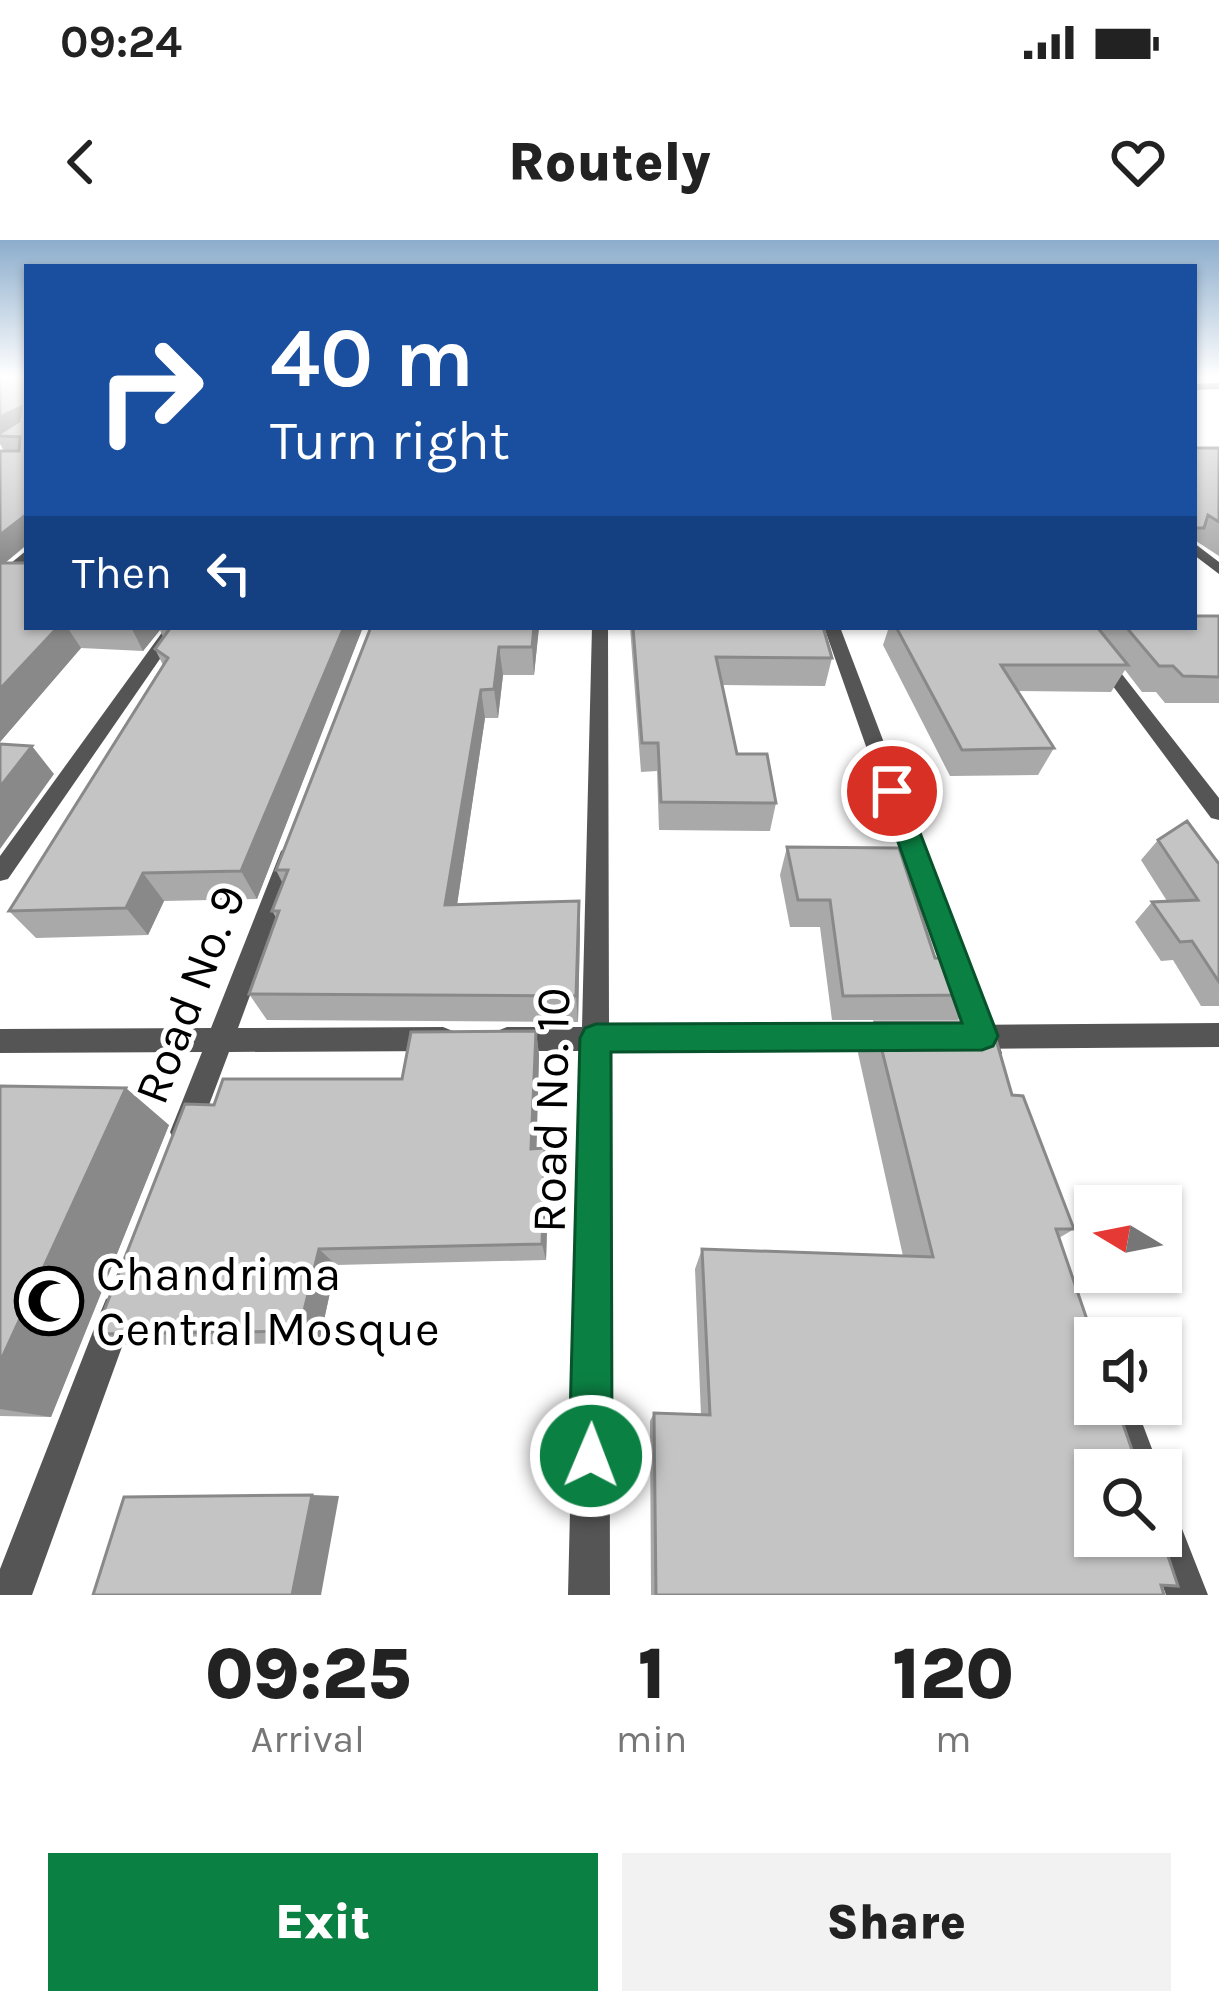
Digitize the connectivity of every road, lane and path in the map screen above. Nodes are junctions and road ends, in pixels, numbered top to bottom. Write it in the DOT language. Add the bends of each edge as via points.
graph roads {
  1 [pos="24,557"];
  2 [pos="0,580"];
  3 [pos="172,630"];
  4 [pos="600,630"];
  5 [pos="833,630"];
  6 [pos="1079,630"];
  7 [pos="1219,813"];
  8 [pos="302,823"];
  9 [pos="0,873"];
  10 [pos="1219,1035"];
  11 [pos="982,1036"];
  12 [pos="596,1038"];
  13 [pos="220,1040"];
  14 [pos="0,1041"];
  15 [pos="998,1081"];
  16 [pos="178,1151"];
  17 [pos="128,1284"];
  18 [pos="1173,1557"];
  19 [pos="11,1595"];
  20 [pos="589,1595"];
  21 [pos="1187,1595"];
  1 -- 2 [label="street"];
  3 -- 9 [label="street"];
  4 -- 12 [label="street, Road No. 10"];
  5 -- 11 [label="street"];
  6 -- 7 [label="street"];
  8 -- 13 [label="street, Road No. 9"];
  10 -- 11 [label="street"];
  11 -- 12 [label="street"];
  11 -- 15 [label="street"];
  12 -- 13 [label="street"];
  12 -- 20 [label="street, Road No. 10"];
  13 -- 14 [label="street"];
  13 -- 16 [label="street, Road No. 9"];
  17 -- 19 [label="street"];
  18 -- 21 [label="street"];
}
